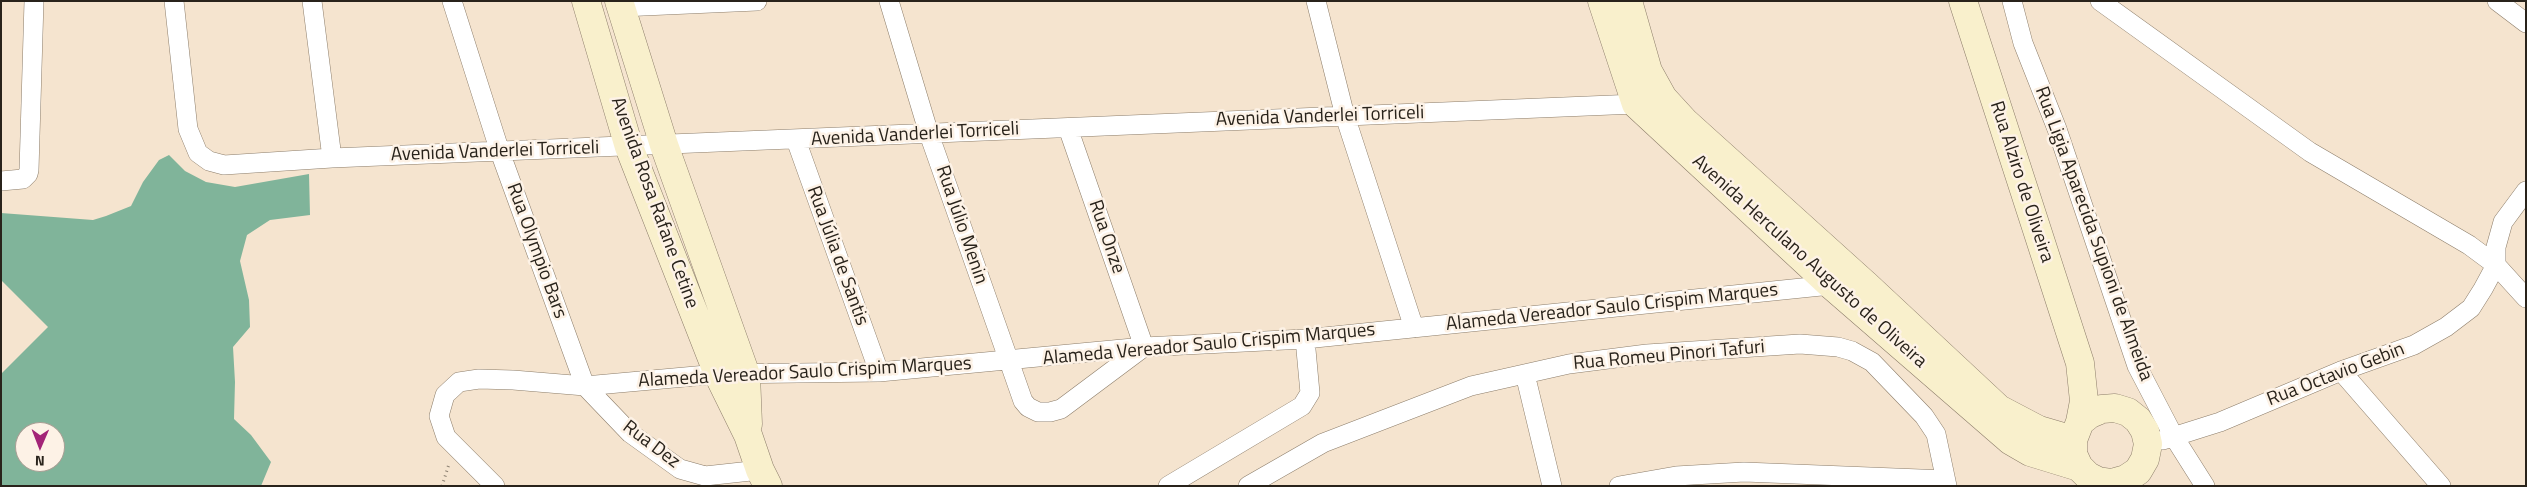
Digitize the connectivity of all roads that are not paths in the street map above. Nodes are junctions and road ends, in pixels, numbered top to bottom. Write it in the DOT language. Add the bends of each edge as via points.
graph roads {
  1 [pos="34,1"];
  2 [pos="174,1"];
  3 [pos="312,1"];
  4 [pos="452,1"];
  5 [pos="586,1"];
  6 [pos="756,1"];
  7 [pos="889,1"];
  8 [pos="1316,1"];
  9 [pos="1602,1"];
  10 [pos="1628,1"];
  11 [pos="1963,1"];
  12 [pos="2012,1"];
  13 [pos="2100,1"];
  14 [pos="2497,1"];
  15 [pos="620,4"];
  16 [pos="2526,23"];
  17 [pos="1663,98"];
  18 [pos="1636,104"];
  19 [pos="1345,116"];
  20 [pos="1068,128"];
  21 [pos="929,134"];
  22 [pos="796,140"];
  23 [pos="664,145"];
  24 [pos="629,147"];
  25 [pos="500,152"];
  26 [pos="332,158"];
  27 [pos="1,181"];
  28 [pos="2526,191"];
  29 [pos="2496,265"];
  30 [pos="1831,285"];
  31 [pos="2526,298"];
  32 [pos="1414,328"];
  33 [pos="1305,339"];
  34 [pos="1144,347"];
  35 [pos="1009,361"];
  36 [pos="2080,364"];
  37 [pos="2341,371"];
  38 [pos="878,372"];
  39 [pos="718,374"];
  40 [pos="1526,374"];
  41 [pos="746,375"];
  42 [pos="585,386"];
  43 [pos="2128,412"];
  44 [pos="2077,431"];
  45 [pos="748,435"];
  46 [pos="2174,437"];
  47 [pos="2145,463"];
  48 [pos="764,478"];
  49 [pos="2090,479"];
  50 [pos="1947,483"];
  51 [pos="495,486"];
  52 [pos="1168,486"];
  53 [pos="1248,486"];
  54 [pos="1552,486"];
  55 [pos="1619,486"];
  56 [pos="2205,486"];
  57 [pos="2441,486"];
  1 -- 27 [label="street" via="29,170 26,177"];
  2 -- 26 [label="street, Avenida Vanderlei Torriceli" via="188,129 198,153 209,161 224,165"];
  3 -- 26 [label="street"];
  4 -- 25 [label="street, Rua Olympio Bars"];
  5 -- 24 [label="street, Avenida Rosa Rafane Cetine"];
  6 -- 15 [label="street"];
  7 -- 21 [label="street, Rua Júlio Menin"];
  8 -- 19 [label="street"];
  9 -- 18 [label="street, Avenida Herculano Augusto de Oliveira"];
  10 -- 17 [label="street, Avenida Herculano Augusto de Oliveira" via="1648,71"];
  11 -- 36 [label="street, Rua Alziro de Oliveira"];
  12 -- 46 [label="street, Rua Ligia Aparecida Supioni de Almeida" via="2023,43 2057,129 2134,357"];
  13 -- 29 [label="street" via="2310,152 2469,245"];
  14 -- 16 [label="street"];
  15 -- 23 [label="street, Avenida Rosa Rafane Cetine"];
  17 -- 18 [label="street"];
  17 -- 44 [label="street, Avenida Herculano Augusto de Oliveira" via="1685,122 1867,286 1998,410 2039,430"];
  18 -- 19 [label="street, Avenida Vanderlei Torriceli"];
  18 -- 30 [label="street, Avenida Herculano Augusto de Oliveira"];
  19 -- 20 [label="street, Avenida Vanderlei Torriceli"];
  19 -- 32 [label="street"];
  20 -- 21 [label="street, Avenida Vanderlei Torriceli"];
  20 -- 34 [label="street, Rua Onze"];
  21 -- 22 [label="street, Avenida Vanderlei Torriceli"];
  21 -- 35 [label="street, Rua Júlio Menin"];
  22 -- 23 [label="street, Avenida Vanderlei Torriceli"];
  22 -- 38 [label="street, Rua Júlia de Santis"];
  23 -- 24 [label="street, Avenida Vanderlei Torriceli"];
  23 -- 41 [label="street, Avenida Rosa Rafane Cetine"];
  24 -- 25 [label="street, Avenida Vanderlei Torriceli"];
  24 -- 39 [label="street, Avenida Rosa Rafane Cetine"];
  25 -- 26 [label="street, Avenida Vanderlei Torriceli"];
  25 -- 42 [label="street, Rua Olympio Bars"];
  28 -- 29 [label="street" via="2504,222 2496,246"];
  29 -- 31 [label="street"];
  29 -- 37 [label="street, Rua Octavio Gebin" via="2471,308 2446,327 2414,345"];
  30 -- 32 [label="street, Alameda Vereador Saulo Crispim Marques"];
  30 -- 49 [label="street, Avenida Herculano Augusto de Oliveira" via="2011,441"];
  32 -- 33 [label="street, Alameda Vereador Saulo Crispim Marques"];
  33 -- 34 [label="street, Alameda Vereador Saulo Crispim Marques"];
  33 -- 52 [label="street" via="1310,392 1302,406"];
  34 -- 35 [label="street, Alameda Vereador Saulo Crispim Marques"];
  34 -- 35 [label="street, Rua Júlio Menin" via="1061,408 1050,412 1038,412 1023,401"];
  35 -- 38 [label="street, Alameda Vereador Saulo Crispim Marques"];
  36 -- 43 [label="street, Rua Alziro de Oliveira"];
  36 -- 44 [label="street, Rua Alziro de Oliveira" via="2084,394"];
  37 -- 46 [label="street, Rua Octavio Gebin" via="2220,422"];
  37 -- 57 [label="street"];
  38 -- 41 [label="street, Alameda Vereador Saulo Crispim Marques"];
  39 -- 41 [label="street, Alameda Vereador Saulo Crispim Marques"];
  39 -- 42 [label="street, Alameda Vereador Saulo Crispim Marques"];
  39 -- 45 [label="street, Avenida Rosa Rafane Cetine"];
  40 -- 50 [label="street, Rua Romeu Pinori Tafuri" via="1569,364 1647,354 1800,344 1838,347 1872,362 1924,416 1936,434"];
  40 -- 53 [label="street, Rua Romeu Pinori Tafuri" via="1470,386 1323,443"];
  40 -- 54 [label="street"];
  41 -- 45 [label="street, Avenida Rosa Rafane Cetine"];
  42 -- 48 [label="street, Rua Dez" via="630,433 680,469 705,476"];
  42 -- 51 [label="street, Alameda Vereador Saulo Crispim Marques" via="479,379 459,382 445,395 439,416 446,437"];
  43 -- 44 [label="street" via="2102,409 2090,414"];
  43 -- 47 [label="street, Rua Alziro de Oliveira" via="2142,426"];
  44 -- 49 [label="street, Rua Alziro de Oliveira" via="2074,454"];
  45 -- 48 [label="street"];
  46 -- 47 [label="street, Rua Octavio Gebin"];
  46 -- 56 [label="street, Rua Ligia Aparecida Supioni de Almeida"];
  47 -- 49 [label="street" via="2126,480 2112,483"];
  50 -- 55 [label="street" via="1744,472 1676,476"];
}
